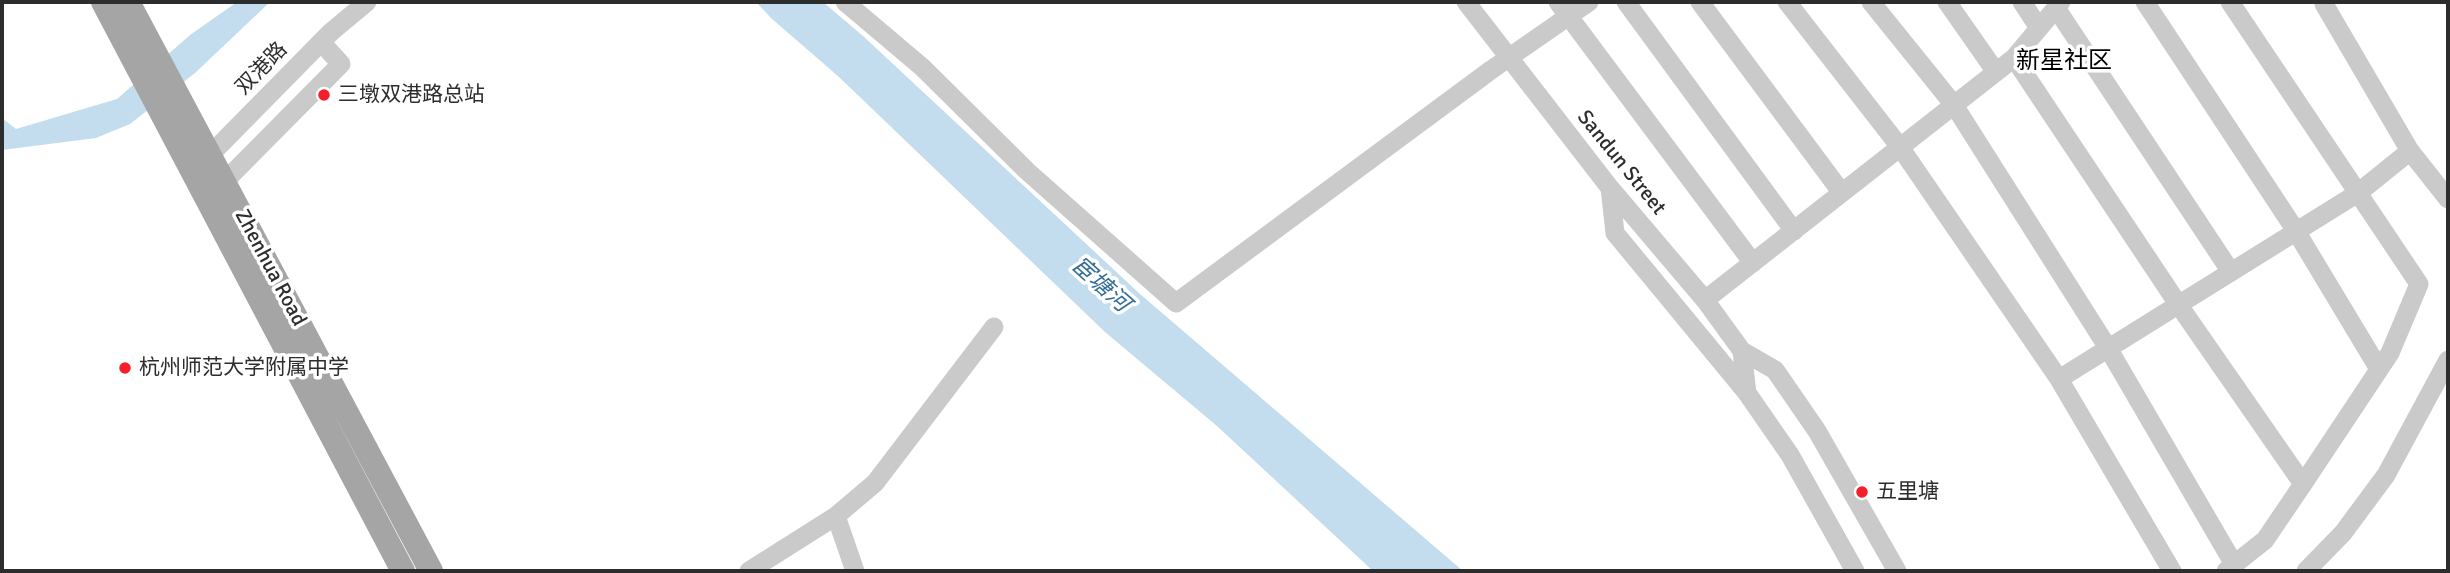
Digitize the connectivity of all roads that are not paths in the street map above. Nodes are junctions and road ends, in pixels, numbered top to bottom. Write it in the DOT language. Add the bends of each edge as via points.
graph roads {
  1 [pos="103,2"];
  2 [pos="128,2"];
  3 [pos="367,2"];
  4 [pos="845,2"];
  5 [pos="1466,2"];
  6 [pos="1589,2"];
  7 [pos="1626,2"];
  8 [pos="1700,2"];
  9 [pos="1787,2"];
  10 [pos="1871,2"];
  11 [pos="1947,2"];
  12 [pos="2022,2"];
  13 [pos="2146,2"];
  14 [pos="2230,2"];
  15 [pos="2324,4"];
  16 [pos="2058,5"];
  17 [pos="1563,9"];
  18 [pos="2039,28"];
  19 [pos="321,42"];
  20 [pos="145,57"];
  21 [pos="1508,58"];
  22 [pos="2014,58"];
  23 [pos="1996,72"];
  24 [pos="1954,105"];
  25 [pos="1900,147"];
  26 [pos="2410,151"];
  27 [pos="201,163"];
  28 [pos="224,182"];
  29 [pos="1610,188"];
  30 [pos="2358,192"];
  31 [pos="1842,193"];
  32 [pos="2448,199"];
  33 [pos="1794,231"];
  34 [pos="2296,231"];
  35 [pos="1753,263"];
  36 [pos="2231,272"];
  37 [pos="1705,300"];
  38 [pos="2178,304"];
  39 [pos="994,327"];
  40 [pos="2108,348"];
  41 [pos="1742,351"];
  42 [pos="2448,360"];
  43 [pos="2379,369"];
  44 [pos="2059,379"];
  45 [pos="1747,393"];
  46 [pos="2303,484"];
  47 [pos="836,516"];
  48 [pos="2231,568"];
  49 [pos="403,571"];
  50 [pos="431,571"];
  51 [pos="749,571"];
  52 [pos="855,571"];
  53 [pos="1855,571"];
  54 [pos="1897,571"];
  55 [pos="2172,571"];
  56 [pos="2306,571"];
  1 -- 20 [label="main road, Zhenhua Road"];
  2 -- 20 [label="main road, Zhenhua Road"];
  3 -- 19 [label="street, 双港路"];
  4 -- 21 [label="street" via="922,67 1027,171 1176,303"];
  5 -- 21 [label="street, Sandun Street"];
  6 -- 17 [label="street"];
  7 -- 33 [label="street"];
  8 -- 31 [label="street"];
  9 -- 25 [label="street"];
  10 -- 24 [label="street"];
  11 -- 23 [label="street"];
  12 -- 18 [label="street"];
  13 -- 34 [label="street"];
  14 -- 30 [label="street"];
  15 -- 26 [label="street"];
  16 -- 18 [label="street"];
  16 -- 36 [label="street"];
  17 -- 21 [label="street"];
  17 -- 35 [label="street"];
  18 -- 22 [label="street"];
  19 -- 27 [label="street, 双港路"];
  19 -- 28 [label="street" via="341,64"];
  20 -- 27 [label="main road, Zhenhua Road"];
  21 -- 29 [label="street, Sandun Street"];
  22 -- 23 [label="street"];
  22 -- 38 [label="street"];
  23 -- 24 [label="street"];
  24 -- 25 [label="street"];
  24 -- 40 [label="street"];
  25 -- 31 [label="street"];
  25 -- 44 [label="street"];
  26 -- 30 [label="street"];
  26 -- 32 [label="street"];
  27 -- 28 [label="main road, Zhenhua Road"];
  27 -- 49 [label="main road, Zhenhua Road"];
  28 -- 50 [label="main road, Zhenhua Road"];
  29 -- 37 [label="street, Sandun Street"];
  29 -- 45 [label="street" via="1615,233"];
  30 -- 34 [label="street"];
  30 -- 43 [label="street" via="2419,284"];
  31 -- 33 [label="street"];
  33 -- 35 [label="street"];
  34 -- 36 [label="street"];
  34 -- 43 [label="street"];
  35 -- 37 [label="street"];
  36 -- 38 [label="street"];
  37 -- 41 [label="street, Sandun Street"];
  38 -- 40 [label="street"];
  38 -- 46 [label="street"];
  39 -- 47 [label="street" via="874,483"];
  40 -- 44 [label="street"];
  40 -- 48 [label="street"];
  41 -- 45 [label="street, Sandun Street"];
  41 -- 54 [label="street, Sandun Street" via="1775,370 1817,430"];
  42 -- 56 [label="street" via="2386,475 2343,533"];
  43 -- 46 [label="street"];
  44 -- 55 [label="street"];
  45 -- 53 [label="street, Sandun Street" via="1790,455"];
  46 -- 48 [label="street" via="2265,540"];
  47 -- 51 [label="street"];
  47 -- 52 [label="street"];
}
